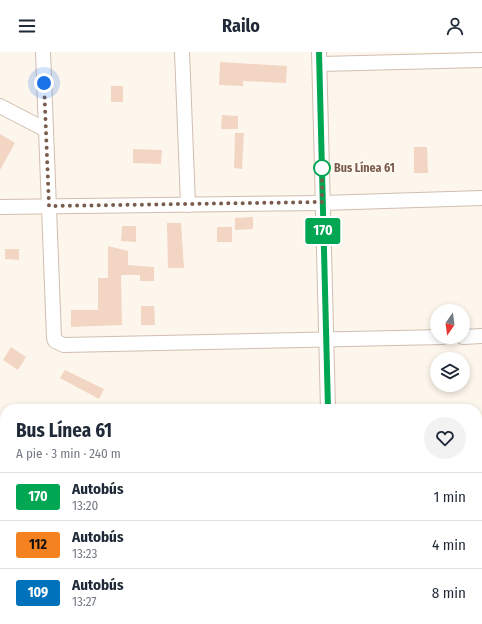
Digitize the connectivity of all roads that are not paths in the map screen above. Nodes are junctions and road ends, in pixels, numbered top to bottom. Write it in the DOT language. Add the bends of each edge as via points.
graph roads {
  1 [pos="43,52"];
  2 [pos="182,52"];
  3 [pos="320,58"];
  4 [pos="482,60"];
  5 [pos="0,106"];
  6 [pos="46,130"];
  7 [pos="482,198"];
  8 [pos="322,202"];
  9 [pos="188,205"];
  10 [pos="49,206"];
  11 [pos="0,207"];
  12 [pos="470,336"];
  13 [pos="482,336"];
  14 [pos="430,337"];
  15 [pos="326,340"];
  16 [pos="328,404"];
  1 -- 6 [label="street"];
  2 -- 9 [label="street"];
  3 -- 4 [label="street"];
  3 -- 8 [label="street"];
  5 -- 6 [label="street"];
  6 -- 10 [label="street"];
  7 -- 8 [label="street"];
  8 -- 9 [label="street"];
  8 -- 15 [label="street"];
  9 -- 10 [label="street"];
  10 -- 11 [label="street"];
  10 -- 15 [label="street" via="54,338 59,344"];
  12 -- 13 [label="street"];
  14 -- 15 [label="street"];
  15 -- 16 [label="street"];
}
